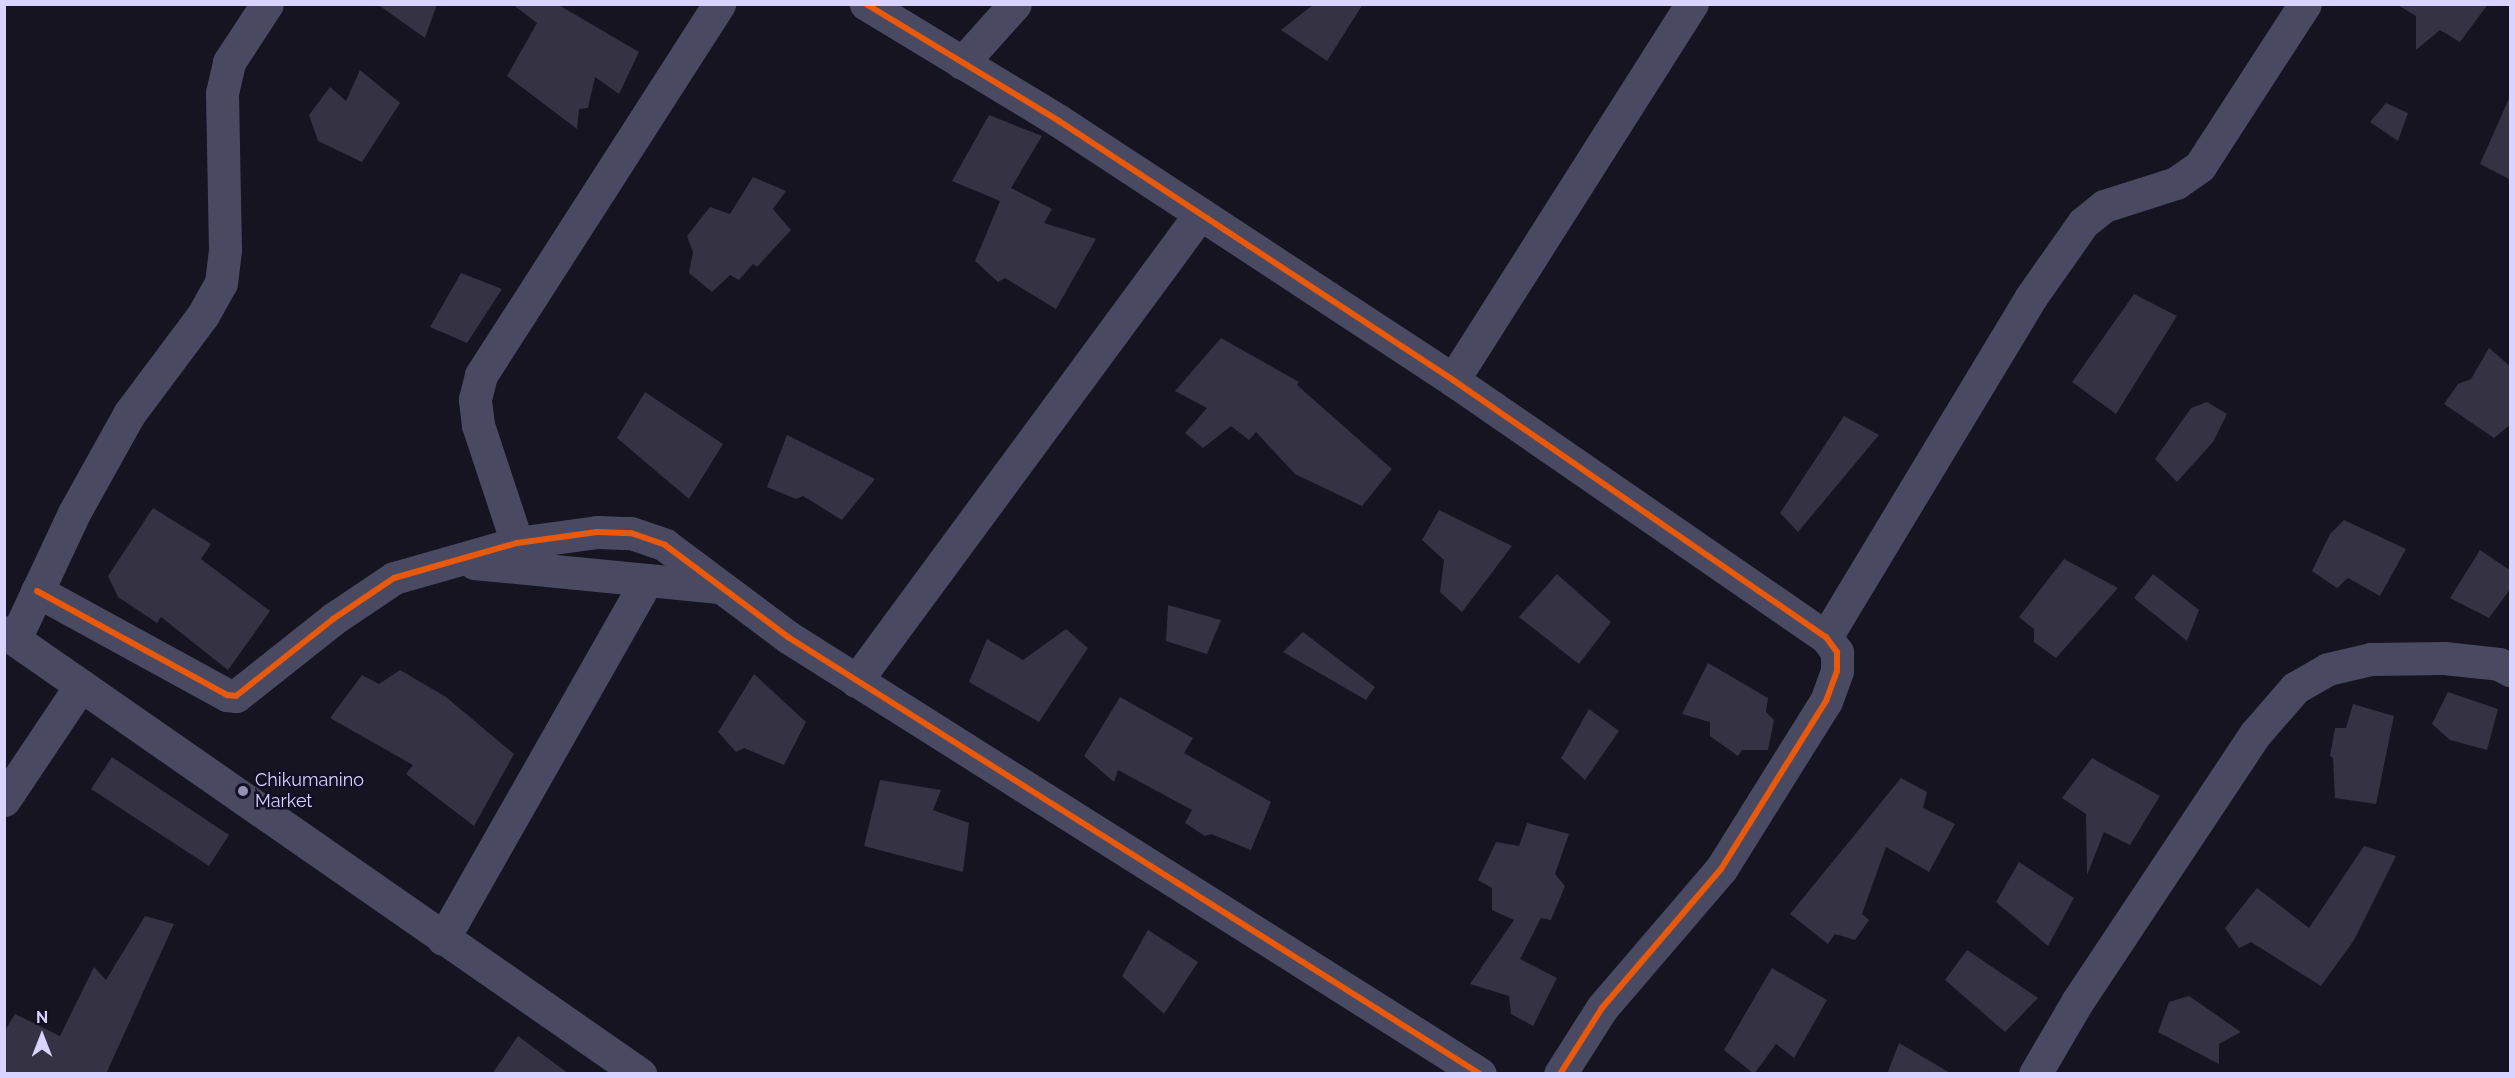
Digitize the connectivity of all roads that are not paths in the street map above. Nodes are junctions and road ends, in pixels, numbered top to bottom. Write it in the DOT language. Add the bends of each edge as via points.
graph roads {
  1 [pos="267,4"];
  2 [pos="718,4"];
  3 [pos="866,4"];
  4 [pos="1015,4"];
  5 [pos="1692,4"];
  6 [pos="2305,4"];
  7 [pos="962,63"];
  8 [pos="1200,214"];
  9 [pos="1453,380"];
  10 [pos="517,543"];
  11 [pos="448,560"];
  12 [pos="647,580"];
  13 [pos="719,587"];
  14 [pos="37,591"];
  15 [pos="10,636"];
  16 [pos="1826,638"];
  17 [pos="2511,670"];
  18 [pos="856,681"];
  19 [pos="81,685"];
  20 [pos="4,800"];
  21 [pos="443,939"];
  22 [pos="640,1074"];
  23 [pos="1480,1074"];
  24 [pos="1560,1074"];
  25 [pos="2035,1074"];
  1 -- 14 [label="street" via="230,62 222,93 225,250 221,283 203,315 129,414"];
  2 -- 10 [label="street" via="481,375 475,399 478,425"];
  3 -- 7 [label="street"];
  4 -- 7 [label="street"];
  5 -- 9 [label="street"];
  6 -- 16 [label="street" via="2200,166 2176,183 2104,206 2083,223 2031,297"];
  7 -- 8 [label="street"];
  8 -- 9 [label="street"];
  8 -- 18 [label="street"];
  9 -- 16 [label="street"];
  10 -- 11 [label="street"];
  10 -- 13 [label="street" via="597,532 631,533 664,545"];
  11 -- 12 [label="street"];
  11 -- 14 [label="street" via="394,578 333,619 236,696 217,690"];
  12 -- 13 [label="street"];
  12 -- 21 [label="street"];
  13 -- 18 [label="street"];
  14 -- 15 [label="street"];
  15 -- 19 [label="street"];
  16 -- 24 [label="street" via="1837,652 1837,671 1826,701 1721,868 1602,1008"];
  17 -- 25 [label="street" via="2499,664 2444,658 2371,659 2328,669 2295,688 2256,733 2077,1002"];
  18 -- 23 [label="street"];
  19 -- 20 [label="street"];
  19 -- 21 [label="street"];
  21 -- 22 [label="street"];
}
